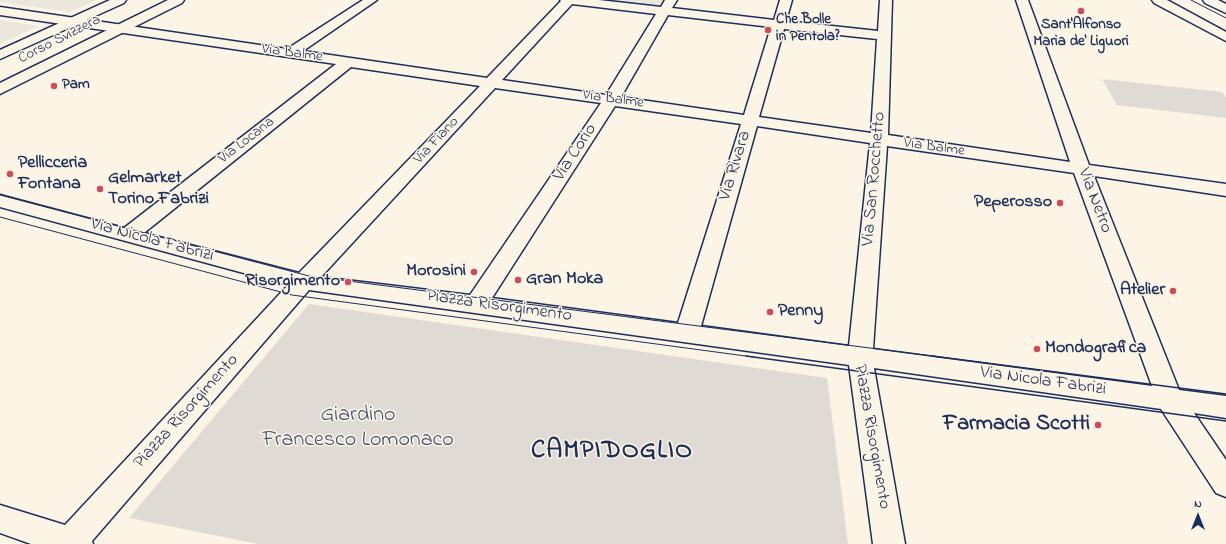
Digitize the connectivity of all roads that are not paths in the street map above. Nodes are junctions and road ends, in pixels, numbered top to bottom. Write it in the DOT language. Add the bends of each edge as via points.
graph roads {
  1 [pos="120,0"];
  2 [pos="178,0"];
  3 [pos="371,0"];
  4 [pos="568,0"];
  5 [pos="786,0"];
  6 [pos="886,0"];
  7 [pos="1022,0"];
  8 [pos="1158,0"];
  9 [pos="1209,0"];
  10 [pos="667,6"];
  11 [pos="1226,9"];
  12 [pos="0,11"];
  13 [pos="73,21"];
  14 [pos="778,24"];
  15 [pos="121,28"];
  16 [pos="884,36"];
  17 [pos="1226,37"];
  18 [pos="290,53"];
  19 [pos="0,55"];
  20 [pos="348,62"];
  21 [pos="492,82"];
  22 [pos="0,90"];
  23 [pos="611,100"];
  24 [pos="750,120"];
  25 [pos="879,140"];
  26 [pos="1082,170"];
  27 [pos="1226,190"];
  28 [pos="0,201"];
  29 [pos="128,235"];
  30 [pos="304,282"];
  31 [pos="476,304"];
  32 [pos="687,333"];
  33 [pos="860,357"];
  34 [pos="1170,400"];
  35 [pos="1226,407"];
  36 [pos="1226,484"];
  37 [pos="0,519"];
  38 [pos="72,544"];
  39 [pos="889,544"];
  1 -- 13 [label="street, Corso Svizzera"];
  2 -- 15 [label="street, Corso Svizzera"];
  3 -- 18 [label="street"];
  4 -- 10 [label="street"];
  4 -- 21 [label="street, Via Fiano"];
  5 -- 14 [label="street, Via Rivara"];
  6 -- 16 [label="street, Via San Rocchetto"];
  7 -- 26 [label="street, Via Netro"];
  8 -- 17 [label="street"];
  9 -- 11 [label="street"];
  10 -- 14 [label="street"];
  10 -- 23 [label="street, Via Corio"];
  12 -- 13 [label="street, Via Balme"];
  13 -- 15 [label="street, Via Balme"];
  13 -- 19 [label="street, Corso Svizzera"];
  14 -- 16 [label="street"];
  14 -- 24 [label="street, Via Rivara"];
  15 -- 18 [label="street, Via Balme"];
  15 -- 22 [label="street, Corso Svizzera"];
  16 -- 25 [label="street, Via San Rocchetto"];
  18 -- 20 [label="street, Via Balme"];
  20 -- 21 [label="street, Via Balme"];
  20 -- 29 [label="street, Via Locana"];
  21 -- 23 [label="street, Via Balme"];
  21 -- 30 [label="street, Via Fiano"];
  23 -- 24 [label="street, Via Balme"];
  23 -- 31 [label="street, Via Corio"];
  24 -- 25 [label="street, Via Balme"];
  24 -- 32 [label="street, Via Rivara"];
  25 -- 26 [label="street, Via Balme"];
  25 -- 33 [label="street, Via San Rocchetto"];
  26 -- 27 [label="street, Via Balme"];
  26 -- 34 [label="street, Via Netro"];
  28 -- 29 [label="street, Via Nicola Fabrizi"];
  29 -- 30 [label="street, Via Nicola Fabrizi"];
  30 -- 31 [label="street, Piazza Risorgimento"];
  30 -- 38 [label="street, Piazza Risorgimento"];
  31 -- 32 [label="street, Piazza Risorgimento"];
  32 -- 33 [label="street, Piazza Risorgimento"];
  33 -- 34 [label="street, Via Nicola Fabrizi"];
  33 -- 39 [label="street, Piazza Risorgimento"];
  34 -- 35 [label="street, Via Nicola Fabrizi"];
  34 -- 36 [label="street, Via Netro"];
  37 -- 38 [label="street"];
}
